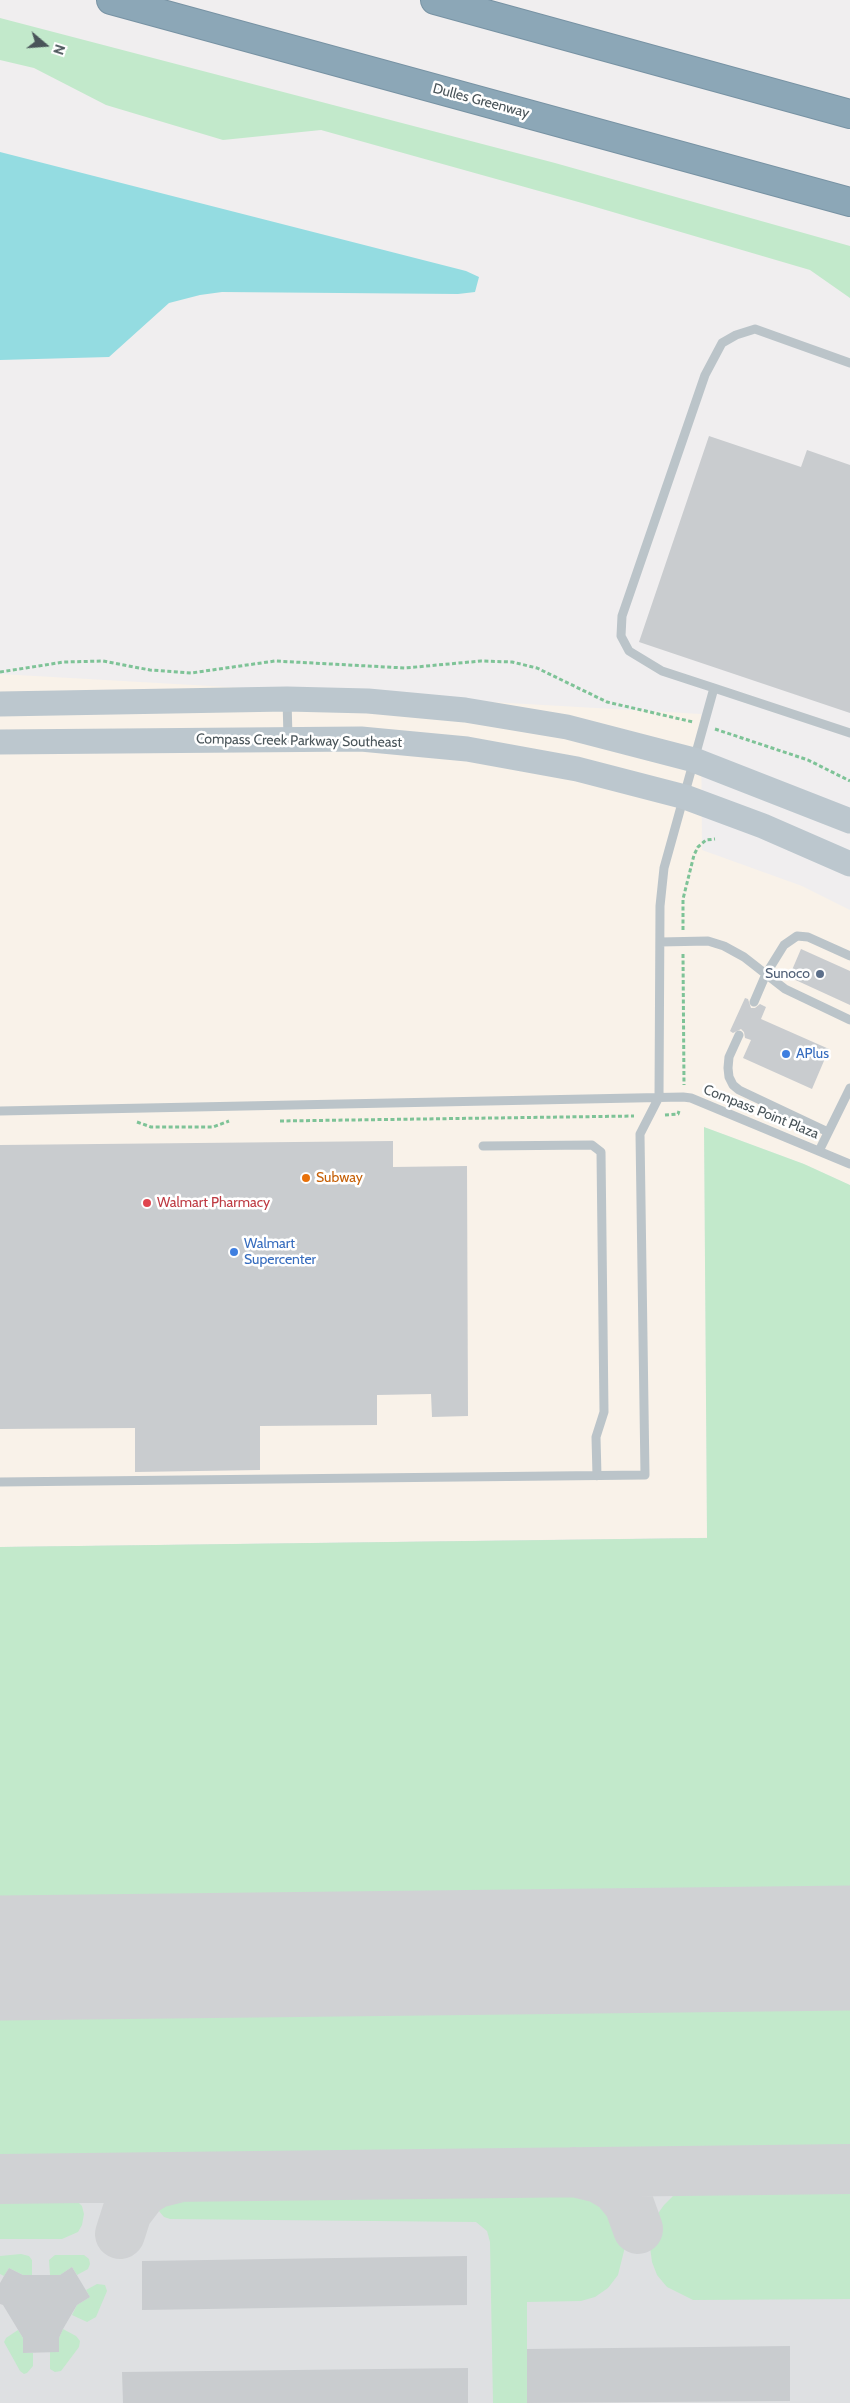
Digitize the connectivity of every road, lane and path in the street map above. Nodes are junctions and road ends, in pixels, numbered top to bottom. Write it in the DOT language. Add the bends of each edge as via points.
graph roads {
  1 [pos="111,0"];
  2 [pos="435,0"];
  3 [pos="850,114"];
  4 [pos="850,202"];
  5 [pos="850,362"];
  6 [pos="714,688"];
  7 [pos="287,699"];
  8 [pos="0,704"];
  9 [pos="850,733"];
  10 [pos="288,738"];
  11 [pos="0,742"];
  12 [pos="694,760"];
  13 [pos="685,797"];
  14 [pos="850,821"];
  15 [pos="714,839"];
  16 [pos="850,864"];
  17 [pos="683,941"];
  18 [pos="660,942"];
  19 [pos="850,956"];
  20 [pos="766,974"];
  21 [pos="754,1002"];
  22 [pos="850,1020"];
  23 [pos="739,1035"];
  24 [pos="850,1088"];
  25 [pos="659,1097"];
  26 [pos="682,1097"];
  27 [pos="0,1111"];
  28 [pos="650,1116"];
  29 [pos="237,1121"];
  30 [pos="277,1121"];
  31 [pos="128,1122"];
  32 [pos="828,1132"];
  33 [pos="483,1146"];
  34 [pos="819,1151"];
  35 [pos="850,1164"];
  36 [pos="597,1476"];
  37 [pos="0,1482"];
  1 -- 4 [label="highway, Dulles Greenway"];
  2 -- 3 [label="highway"];
  5 -- 6 [label="lane" via="755,329 722,343 705,375 622,616 621,636 629,651 662,671"];
  6 -- 9 [label="lane"];
  6 -- 12 [label="lane"];
  7 -- 8 [label="street"];
  7 -- 10 [label="lane"];
  7 -- 12 [label="street" via="414,704 513,717 567,727"];
  10 -- 11 [label="street, Compass Creek Parkway Southeast"];
  10 -- 13 [label="street, Compass Creek Parkway Southeast" via="361,739 467,749 577,769"];
  12 -- 13 [label="lane"];
  12 -- 14 [label="street" via="788,794"];
  13 -- 16 [label="street, Compass Creek Parkway Southeast"];
  13 -- 18 [label="lane" via="664,868"];
  15 -- 17 [label="path" via="706,840 698,847 688,873 683,899"];
  17 -- 18 [label="lane"];
  17 -- 20 [label="lane" via="708,941 724,946"];
  17 -- 26 [label="path" via="685,1078"];
  18 -- 25 [label="lane"];
  19 -- 20 [label="lane" via="797,936 784,945"];
  20 -- 21 [label="lane"];
  20 -- 22 [label="lane" via="785,989"];
  23 -- 32 [label="lane" via="729,1057 728,1068 733,1084 739,1090"];
  24 -- 32 [label="lane"];
  25 -- 26 [label="lane, Compass Point Plaza"];
  25 -- 27 [label="lane, Compass Point Plaza"];
  25 -- 28 [label="lane"];
  26 -- 28 [label="path" via="678,1114"];
  26 -- 34 [label="lane, Compass Point Plaza"];
  28 -- 30 [label="path"];
  28 -- 36 [label="lane" via="640,1134 644,1475"];
  29 -- 31 [label="path" via="213,1127 151,1127"];
  32 -- 34 [label="lane"];
  33 -- 36 [label="lane" via="592,1145 601,1152 604,1412 596,1437"];
  34 -- 35 [label="lane, Compass Point Plaza"];
  36 -- 37 [label="lane"];
}
